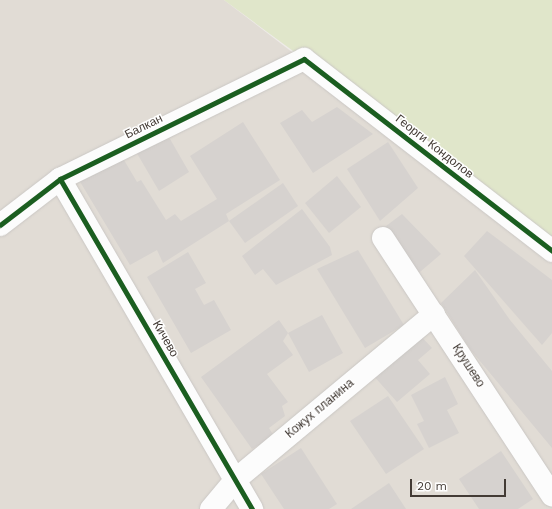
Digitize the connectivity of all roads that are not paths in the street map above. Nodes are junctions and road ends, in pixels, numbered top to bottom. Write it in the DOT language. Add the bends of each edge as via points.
graph roads {
  1 [pos="304,59"];
  2 [pos="60,179"];
  3 [pos="0,225"];
  4 [pos="383,238"];
  5 [pos="552,251"];
  6 [pos="434,314"];
  7 [pos="235,480"];
  8 [pos="552,495"];
  9 [pos="211,509"];
  10 [pos="252,509"];
  1 -- 2 [label="street, Балкан"];
  1 -- 5 [label="street, Георги Кондолов"];
  2 -- 3 [label="street, Балкан"];
  2 -- 7 [label="street, Кичево"];
  4 -- 6 [label="street, Крушево"];
  6 -- 7 [label="street, Кожух планина"];
  6 -- 8 [label="street, Крушево"];
  7 -- 9 [label="street, Кожух планина"];
  7 -- 10 [label="street, Кичево"];
}
